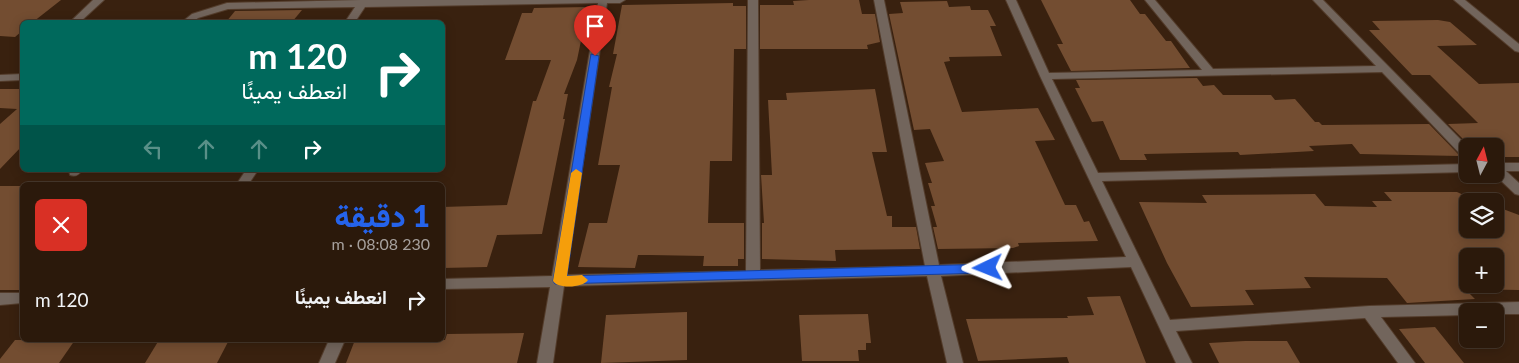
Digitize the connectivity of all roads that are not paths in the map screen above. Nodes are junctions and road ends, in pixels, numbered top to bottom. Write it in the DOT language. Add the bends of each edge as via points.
graph roads {
  1 [pos="99,0"];
  2 [pos="603,0"];
  3 [pos="620,0"];
  4 [pos="753,0"];
  5 [pos="879,0"];
  6 [pos="1011,0"];
  7 [pos="1150,0"];
  8 [pos="1318,0"];
  9 [pos="1459,0"];
  10 [pos="363,2"];
  11 [pos="77,20"];
  12 [pos="190,20"];
  13 [pos="351,20"];
  14 [pos="1519,49"];
  15 [pos="1383,68"];
  16 [pos="1210,73"];
  17 [pos="20,76"];
  18 [pos="1045,76"];
  19 [pos="0,78"];
  20 [pos="1459,146"];
  21 [pos="1519,166"];
  22 [pos="1504,167"];
  23 [pos="1459,168"];
  24 [pos="1504,176"];
  25 [pos="1094,177"];
  26 [pos="1519,190"];
  27 [pos="1134,262"];
  28 [pos="933,271"];
  29 [pos="753,275"];
  30 [pos="560,281"];
  31 [pos="445,284"];
  32 [pos="20,298"];
  33 [pos="0,299"];
  34 [pos="1519,308"];
  35 [pos="1369,312"];
  36 [pos="1166,326"];
  37 [pos="336,342"];
  38 [pos="328,363"];
  39 [pos="545,363"];
  40 [pos="955,363"];
  41 [pos="1184,363"];
  42 [pos="1407,363"];
  1 -- 11 [label="street"];
  2 -- 3 [label="street"];
  2 -- 10 [label="street"];
  2 -- 30 [label="street"];
  4 -- 29 [label="street"];
  5 -- 28 [label="street"];
  6 -- 18 [label="street"];
  7 -- 16 [label="street"];
  8 -- 15 [label="street"];
  9 -- 14 [label="street"];
  10 -- 12 [label="street" via="227,6"];
  10 -- 13 [label="street"];
  15 -- 16 [label="street"];
  15 -- 20 [label="street"];
  16 -- 18 [label="street"];
  17 -- 19 [label="street"];
  18 -- 25 [label="street"];
  21 -- 22 [label="street"];
  23 -- 25 [label="street"];
  24 -- 26 [label="street"];
  25 -- 27 [label="street"];
  27 -- 28 [label="street"];
  27 -- 36 [label="street"];
  28 -- 29 [label="street"];
  28 -- 40 [label="street"];
  29 -- 30 [label="street"];
  30 -- 31 [label="street"];
  30 -- 39 [label="street"];
  32 -- 33 [label="street"];
  34 -- 35 [label="street"];
  35 -- 36 [label="street"];
  35 -- 42 [label="street"];
  36 -- 41 [label="street"];
  37 -- 38 [label="street"];
}
